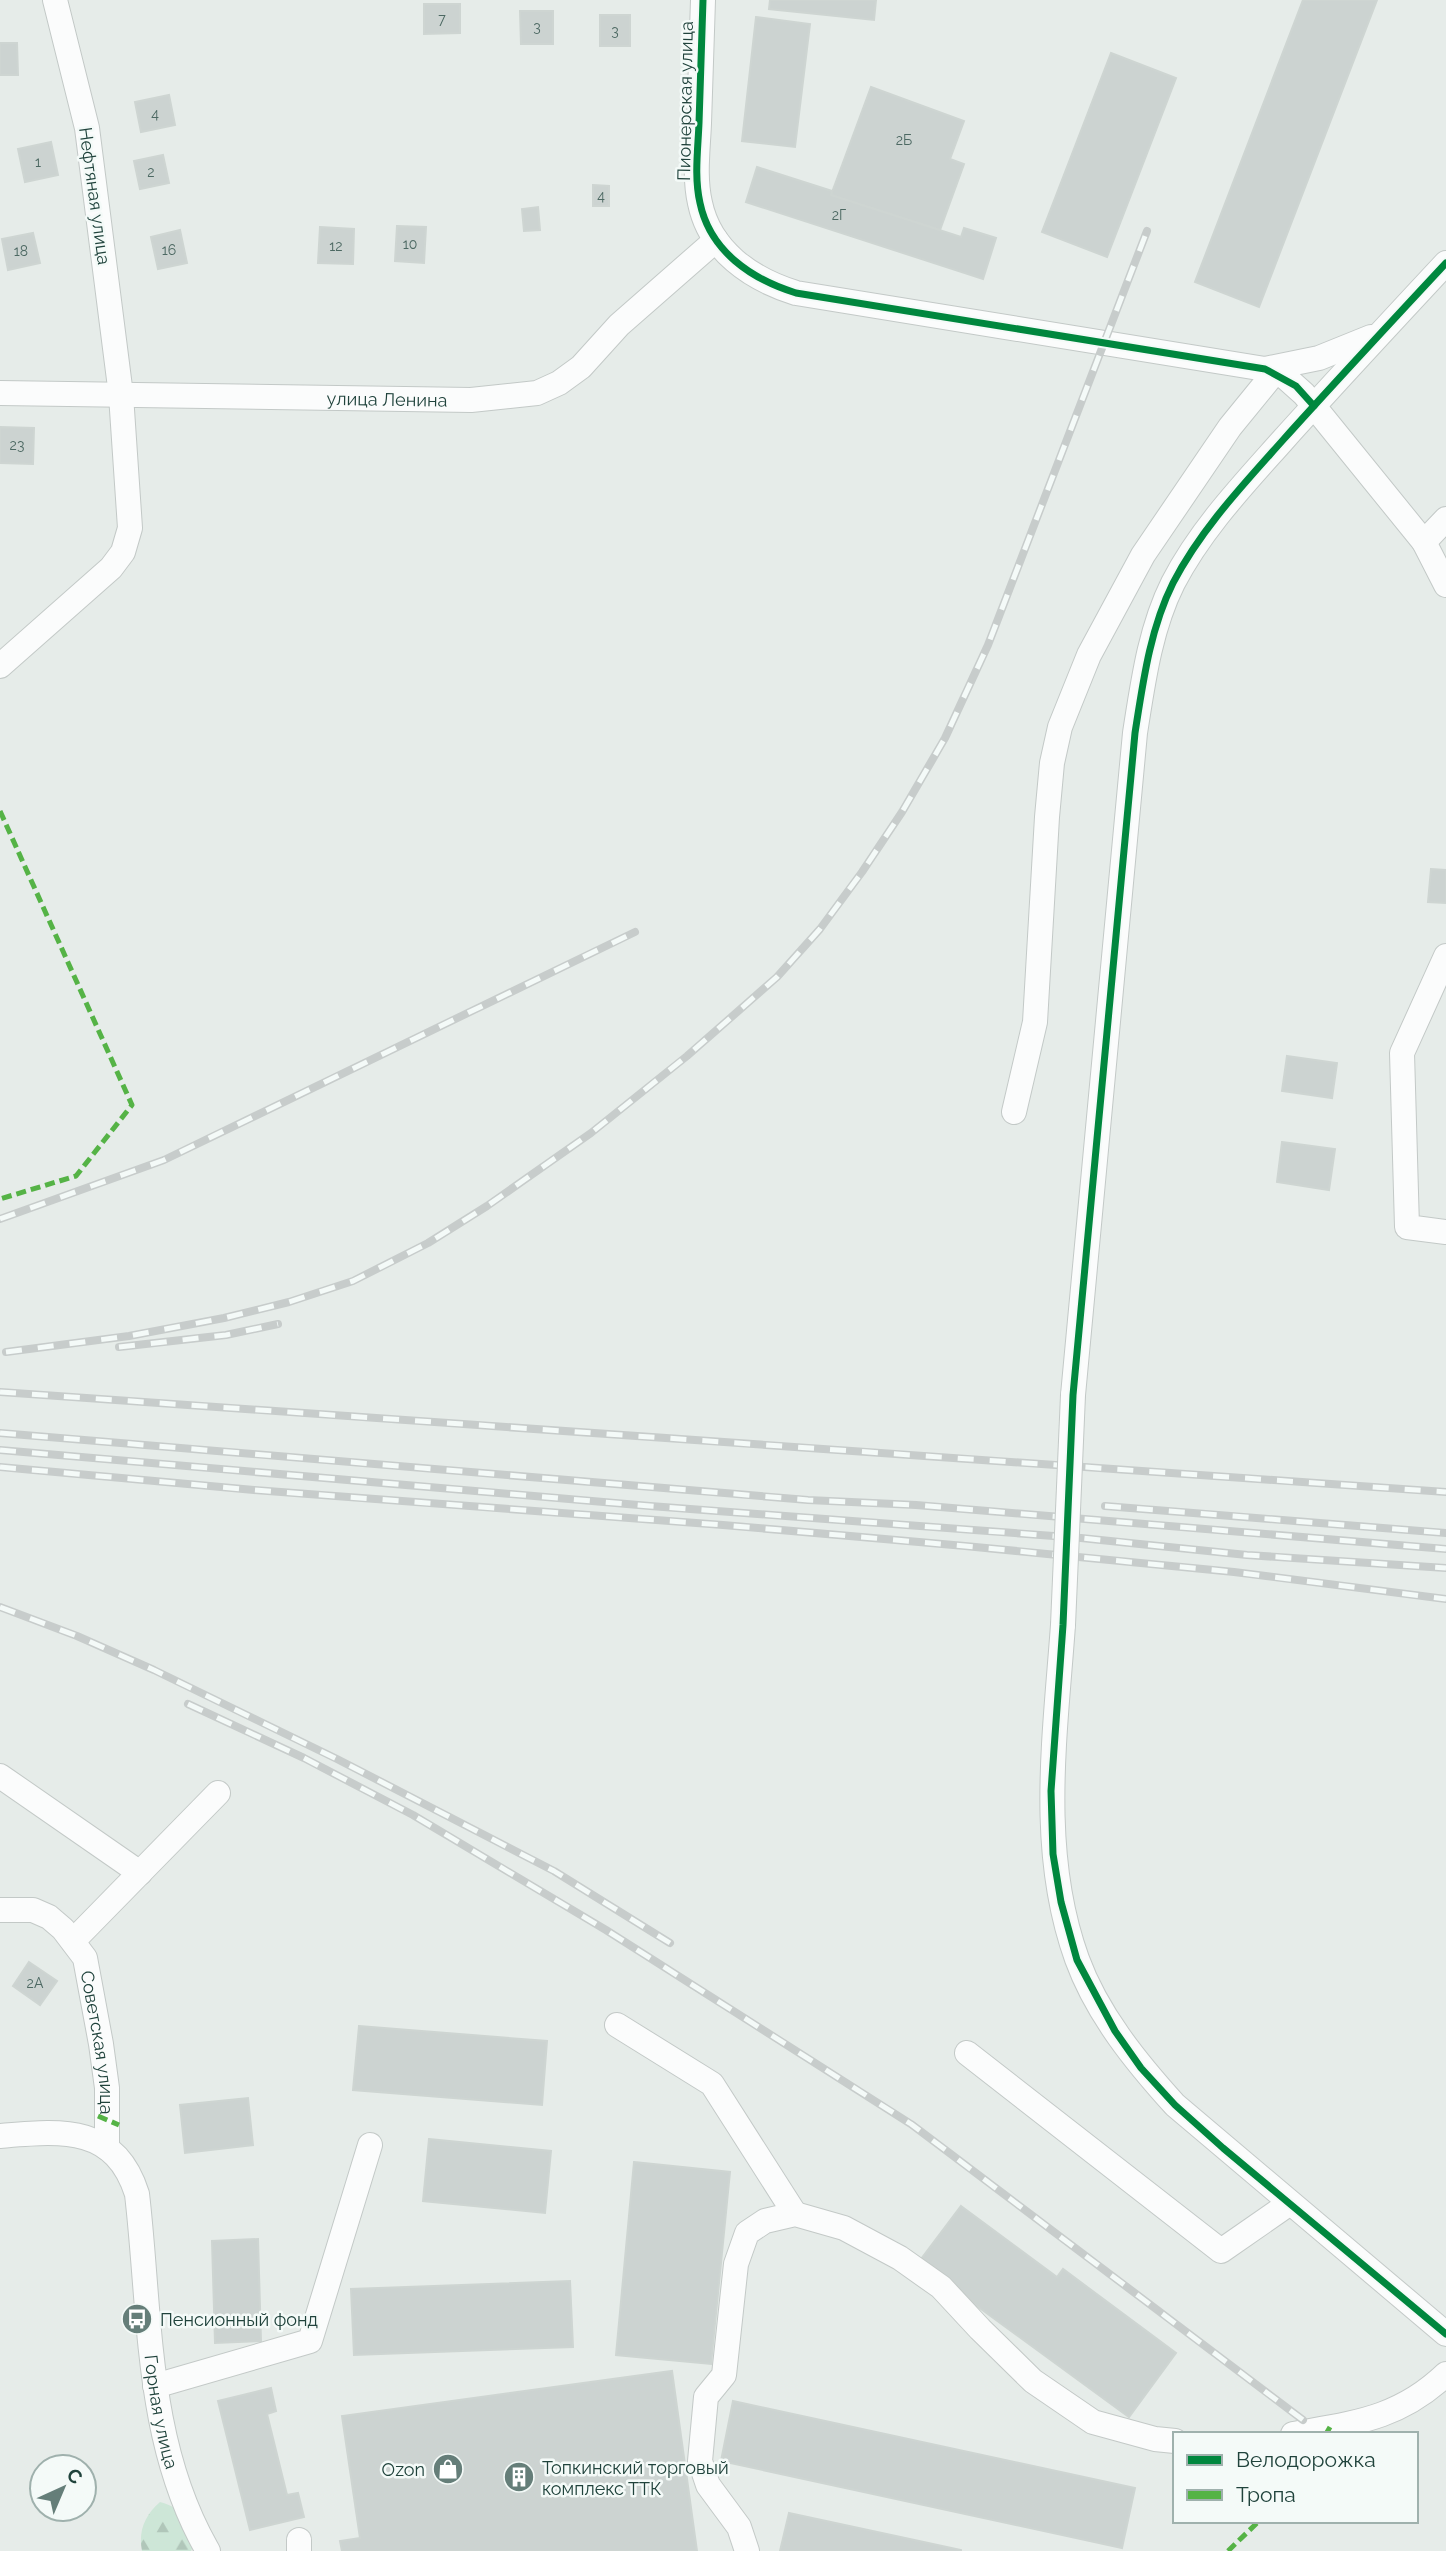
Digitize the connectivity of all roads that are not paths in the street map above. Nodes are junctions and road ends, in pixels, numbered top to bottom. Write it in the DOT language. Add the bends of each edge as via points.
graph roads {
  1 [pos="55,0"];
  2 [pos="703,0"];
  3 [pos="716,240"];
  4 [pos="1446,263"];
  5 [pos="1381,332"];
  6 [pos="1270,371"];
  7 [pos="0,393"];
  8 [pos="121,395"];
  9 [pos="1314,406"];
  10 [pos="1446,519"];
  11 [pos="1424,542"];
  12 [pos="1446,585"];
  13 [pos="0,666"];
  14 [pos="1446,956"];
  15 [pos="1014,1112"];
  16 [pos="1446,1232"];
  17 [pos="0,1776"];
  18 [pos="218,1793"];
  19 [pos="140,1873"];
  20 [pos="0,1910"];
  21 [pos="73,1941"];
  22 [pos="617,2025"];
  23 [pos="967,2053"];
  24 [pos="0,2136"];
  25 [pos="370,2145"];
  26 [pos="107,2148"];
  27 [pos="1290,2203"];
  28 [pos="795,2214"];
  29 [pos="1446,2334"];
  30 [pos="1446,2374"];
  31 [pos="155,2386"];
  32 [pos="1304,2432"];
  33 [pos="1173,2441"];
  34 [pos="208,2551"];
  35 [pos="747,2551"];
  1 -- 8 [label="street, Нефтяная улица" via="87,128"];
  2 -- 3 [label="street, Пионерская улица" via="697,166 699,201"];
  3 -- 6 [label="street" via="751,274 796,293"];
  3 -- 8 [label="street, улица Ленина" via="619,326 581,367 537,393 471,400"];
  4 -- 5 [label="street"];
  5 -- 6 [label="street" via="1319,358"];
  5 -- 9 [label="street"];
  6 -- 9 [label="street" via="1296,386"];
  6 -- 15 [label="street" via="1143,555 1089,655 1064,716 1052,763 1035,1022"];
  7 -- 8 [label="street, улица Ленина"];
  8 -- 13 [label="street, Нефтяная улица" via="130,528 123,552 111,568"];
  9 -- 11 [label="street"];
  9 -- 27 [label="street, bridge" via="1230,499 1198,542 1156,626 1144,676 1073,1395 1051,1791 1053,1854 1061,1902 1077,1960 1108,2020 1141,2068 1175,2105"];
  10 -- 11 [label="street"];
  11 -- 12 [label="street"];
  14 -- 16 [label="street" via="1402,1053 1408,1227"];
  17 -- 19 [label="street"];
  18 -- 19 [label="street"];
  19 -- 21 [label="street"];
  20 -- 21 [label="street, Советская улица" via="33,1910 49,1917"];
  21 -- 26 [label="street, Советская улица" via="85,1958 102,2044"];
  22 -- 28 [label="street" via="712,2084"];
  23 -- 27 [label="street" via="1221,2251"];
  24 -- 26 [label="street" via="56,2131 90,2137"];
  25 -- 31 [label="street" via="310,2341"];
  26 -- 31 [label="street, Горная улица" via="132,2177 137,2194"];
  27 -- 29 [label="street"];
  28 -- 33 [label="street" via="844,2228 900,2258 941,2287 1033,2381 1093,2421"];
  28 -- 35 [label="street" via="765,2221 747,2233 736,2264 724,2375 706,2397 700,2461 708,2485 739,2527"];
  30 -- 32 [label="street" via="1399,2409 1367,2421"];
  31 -- 34 [label="street, Горная улица" via="172,2464"];
}
